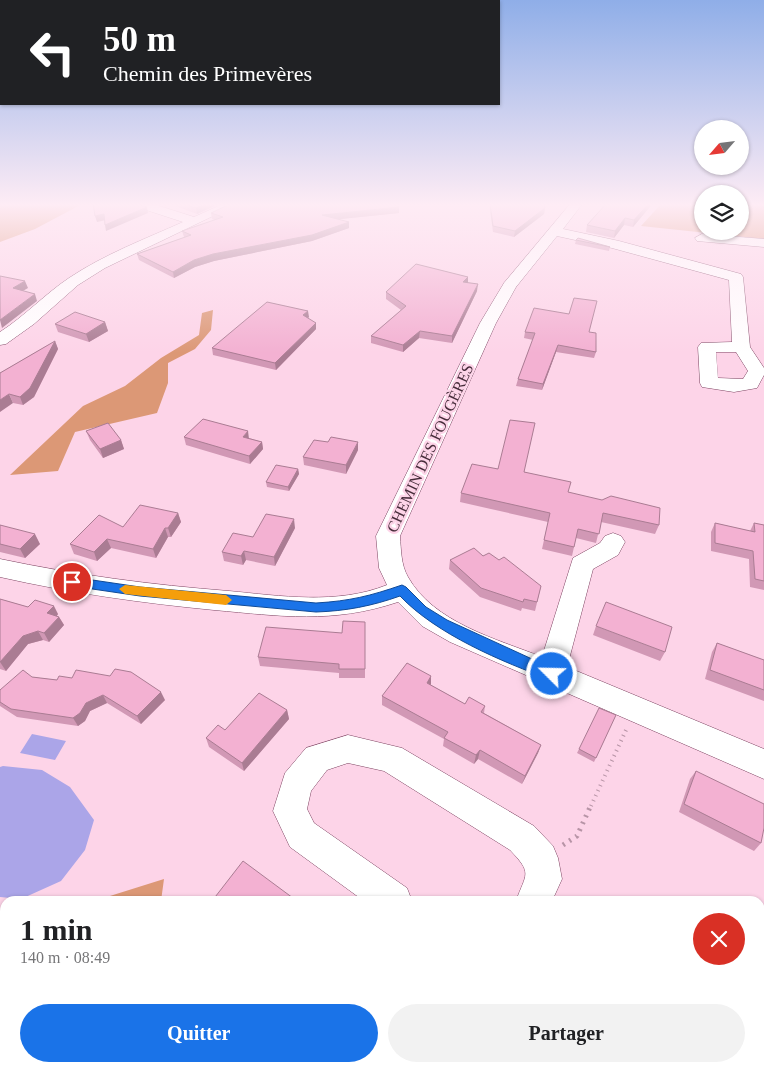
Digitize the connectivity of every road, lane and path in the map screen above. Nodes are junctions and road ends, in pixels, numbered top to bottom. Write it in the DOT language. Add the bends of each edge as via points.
graph roads {
  1 [pos="126,253"];
  2 [pos="535,253"];
  3 [pos="647,253"];
  4 [pos="0,340"];
  5 [pos="741,347"];
  6 [pos="760,372"];
  7 [pos="613,542"];
  8 [pos="0,568"];
  9 [pos="402,590"];
  10 [pos="552,674"];
  11 [pos="635,710"];
  12 [pos="764,764"];
  13 [pos="541,858"];
  14 [pos="387,896"];
  15 [pos="536,896"];
  1 -- 4 [label="street" via="73,282 28,321"];
  2 -- 9 [label="street, CHEMIN DES FOUGÈRES" via="509,286 488,323 388,536 388,559 392,574"];
  3 -- 5 [label="street" via="736,277"];
  5 -- 6 [label="street"];
  5 -- 6 [label="street" via="707,348 709,383 750,384"];
  7 -- 10 [label="street" via="609,549 582,564"];
  8 -- 9 [label="street" via="38,577 140,591 316,608 369,602"];
  9 -- 10 [label="street, CHEMIN DES FOUGÈRES" via="421,610 442,624"];
  10 -- 11 [label="street, CHEMIN DES FOUGÈRES"];
  11 -- 12 [label="street, CHEMIN DES FOUGÈRES"];
  11 -- 13 [label="path" via="577,836"];
  13 -- 14 [label="street" via="522,838 391,758 348,748 317,758 296,784 290,811 302,835"];
  13 -- 15 [label="street" via="544,879"];
}
